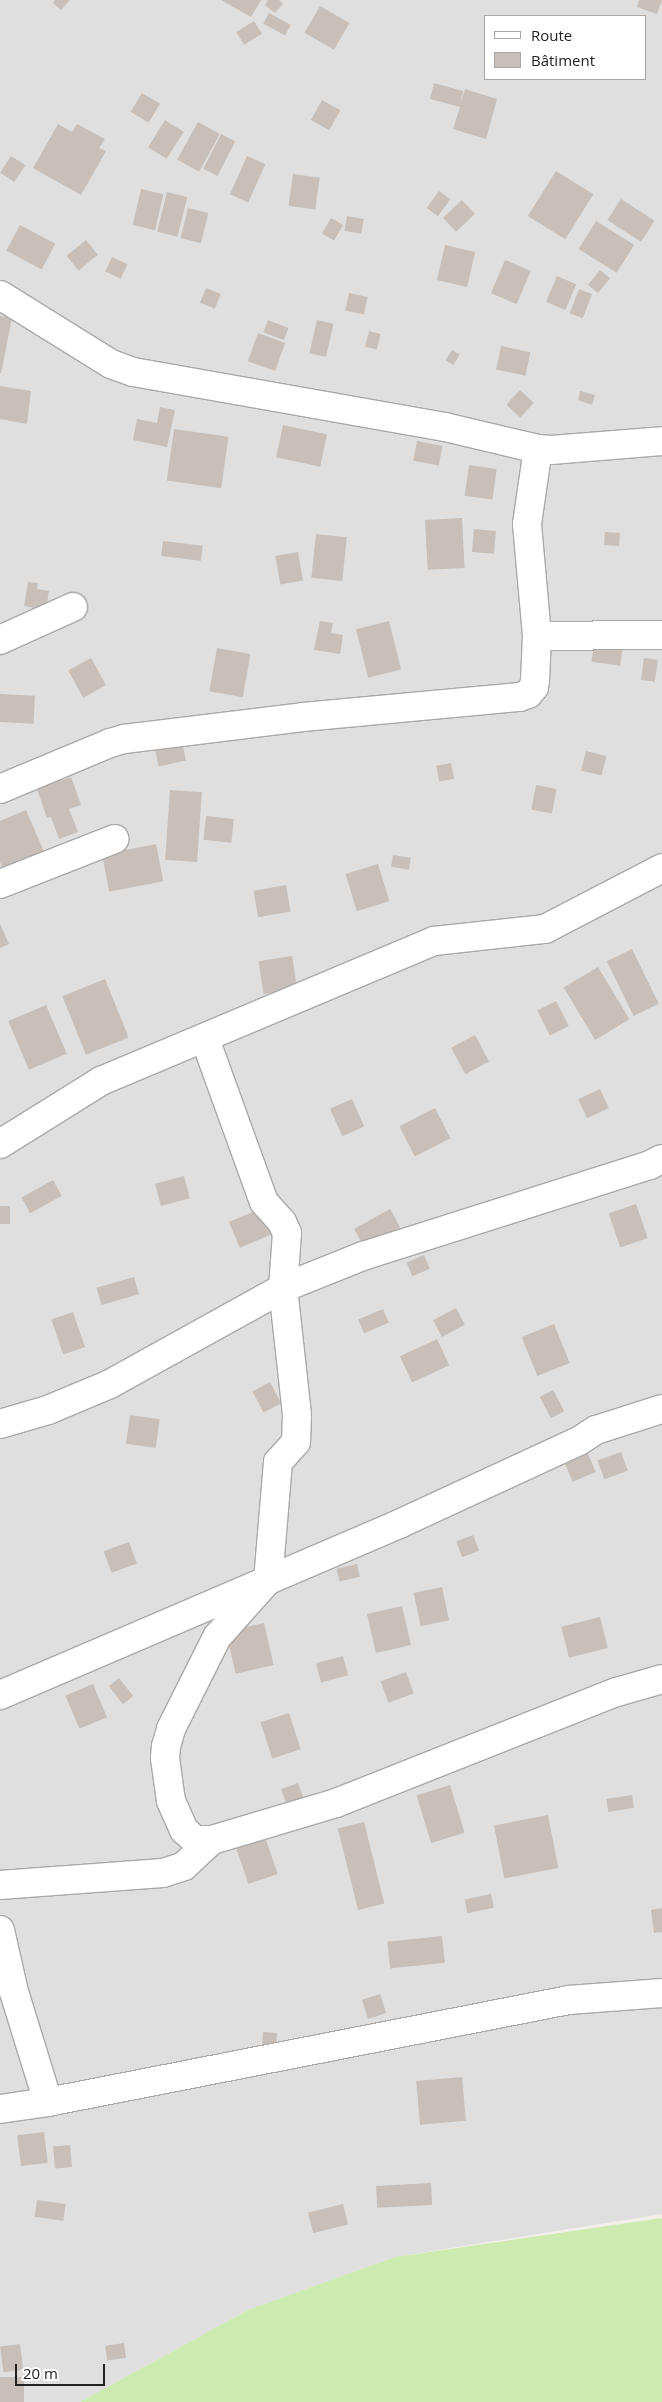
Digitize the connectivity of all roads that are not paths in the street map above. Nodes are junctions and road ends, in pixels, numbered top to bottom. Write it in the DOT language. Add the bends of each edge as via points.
graph roads {
  1 [pos="0,295"];
  2 [pos="662,441"];
  3 [pos="538,449"];
  4 [pos="73,607"];
  5 [pos="662,635"];
  6 [pos="537,636"];
  7 [pos="0,640"];
  8 [pos="0,789"];
  9 [pos="114,839"];
  10 [pos="662,868"];
  11 [pos="0,884"];
  12 [pos="205,1039"];
  13 [pos="0,1144"];
  14 [pos="662,1159"];
  15 [pos="284,1288"];
  16 [pos="662,1409"];
  17 [pos="0,1424"];
  18 [pos="268,1580"];
  19 [pos="662,1679"];
  20 [pos="0,1695"];
  21 [pos="212,1840"];
  22 [pos="0,1885"];
  23 [pos="0,1930"];
  24 [pos="662,1993"];
  25 [pos="48,2102"];
  26 [pos="0,2109"];
  1 -- 3 [label="street" via="111,364 132,372 445,427"];
  2 -- 3 [label="street"];
  3 -- 6 [label="street" via="527,524"];
  4 -- 7 [label="street"];
  5 -- 6 [label="street"];
  6 -- 8 [label="street" via="534,687 520,697 302,717 124,740"];
  9 -- 11 [label="street"];
  10 -- 12 [label="street" via="545,929 434,941"];
  12 -- 13 [label="street" via="101,1081"];
  12 -- 15 [label="street" via="264,1202 282,1222 287,1233"];
  14 -- 15 [label="street" via="363,1256"];
  15 -- 17 [label="street" via="110,1384 48,1410"];
  15 -- 18 [label="street" via="297,1414 296,1442 278,1462"];
  16 -- 18 [label="street" via="596,1430 579,1441 399,1524"];
  18 -- 20 [label="street"];
  18 -- 21 [label="street" via="217,1637 171,1729 166,1746 171,1801 184,1830 195,1840"];
  19 -- 21 [label="street" via="617,1692 336,1803"];
  21 -- 22 [label="street" via="184,1866 163,1872"];
  23 -- 25 [label="street" via="14,1992"];
  24 -- 25 [label="street" via="569,2000"];
  25 -- 26 [label="street"];
}
